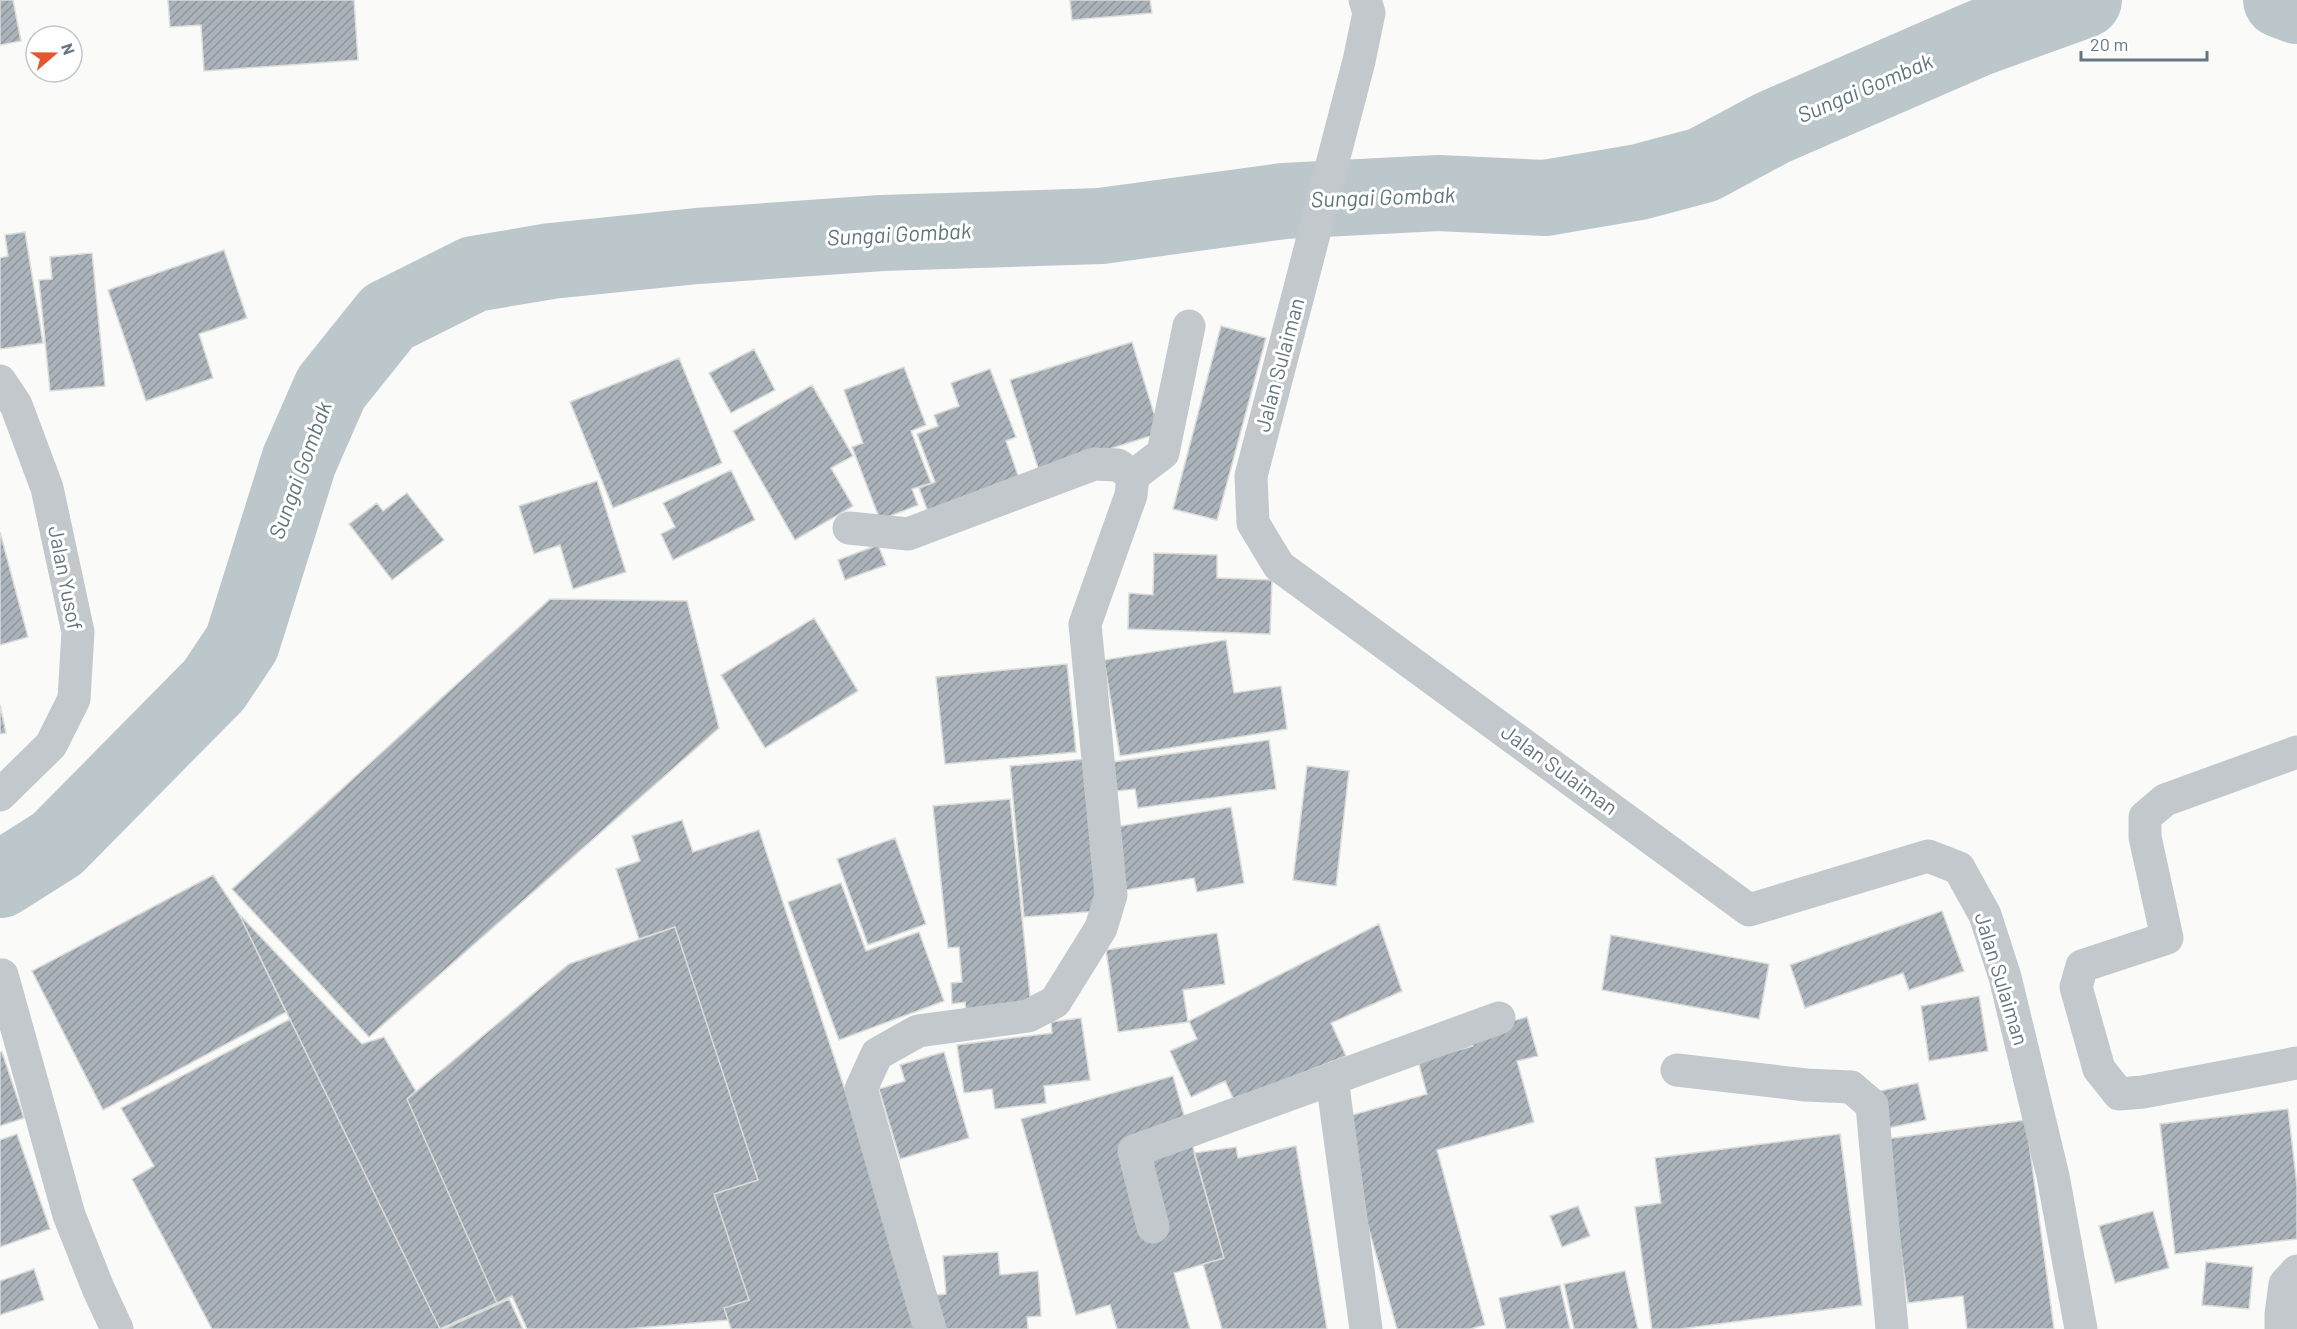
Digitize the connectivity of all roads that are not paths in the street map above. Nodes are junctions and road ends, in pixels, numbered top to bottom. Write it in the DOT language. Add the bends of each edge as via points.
graph roads {
  1 [pos="1365,0"];
  2 [pos="1189,326"];
  3 [pos="0,381"];
  4 [pos="1133,476"];
  5 [pos="849,528"];
  6 [pos="2297,752"];
  7 [pos="0,795"];
  8 [pos="2,975"];
  9 [pos="1499,1018"];
  10 [pos="2297,1063"];
  11 [pos="1677,1070"];
  12 [pos="1332,1079"];
  13 [pos="1153,1227"];
  14 [pos="2297,1271"];
  15 [pos="117,1329"];
  16 [pos="930,1329"];
  17 [pos="1366,1329"];
  18 [pos="1892,1329"];
  19 [pos="2081,1329"];
  20 [pos="2281,1329"];
  1 -- 19 [label="street, Jalan Sulaiman" via="1369,13 1251,476 1253,523 1279,566 1749,910 1928,856 1959,868 1985,915 2005,977 2053,1176"];
  2 -- 4 [label="street" via="1163,453"];
  3 -- 7 [label="street, Jalan Yusof" via="16,405 47,488 78,632 74,699 51,745"];
  4 -- 5 [label="street" via="1118,465 1094,464 908,534"];
  4 -- 16 [label="street" via="1131,495 1085,624 1111,895 1101,928 1054,1002 1028,1016 918,1031 877,1054 861,1089"];
  6 -- 10 [label="street" via="2165,800 2145,817 2145,837 2167,938 2082,966 2076,987 2099,1069 2119,1094"];
  8 -- 15 [label="street" via="69,1215"];
  9 -- 12 [label="street"];
  11 -- 18 [label="street" via="1851,1087 1872,1106"];
  12 -- 13 [label="street" via="1134,1151"];
  12 -- 17 [label="street"];
  14 -- 20 [label="street" via="2285,1284"];
}
